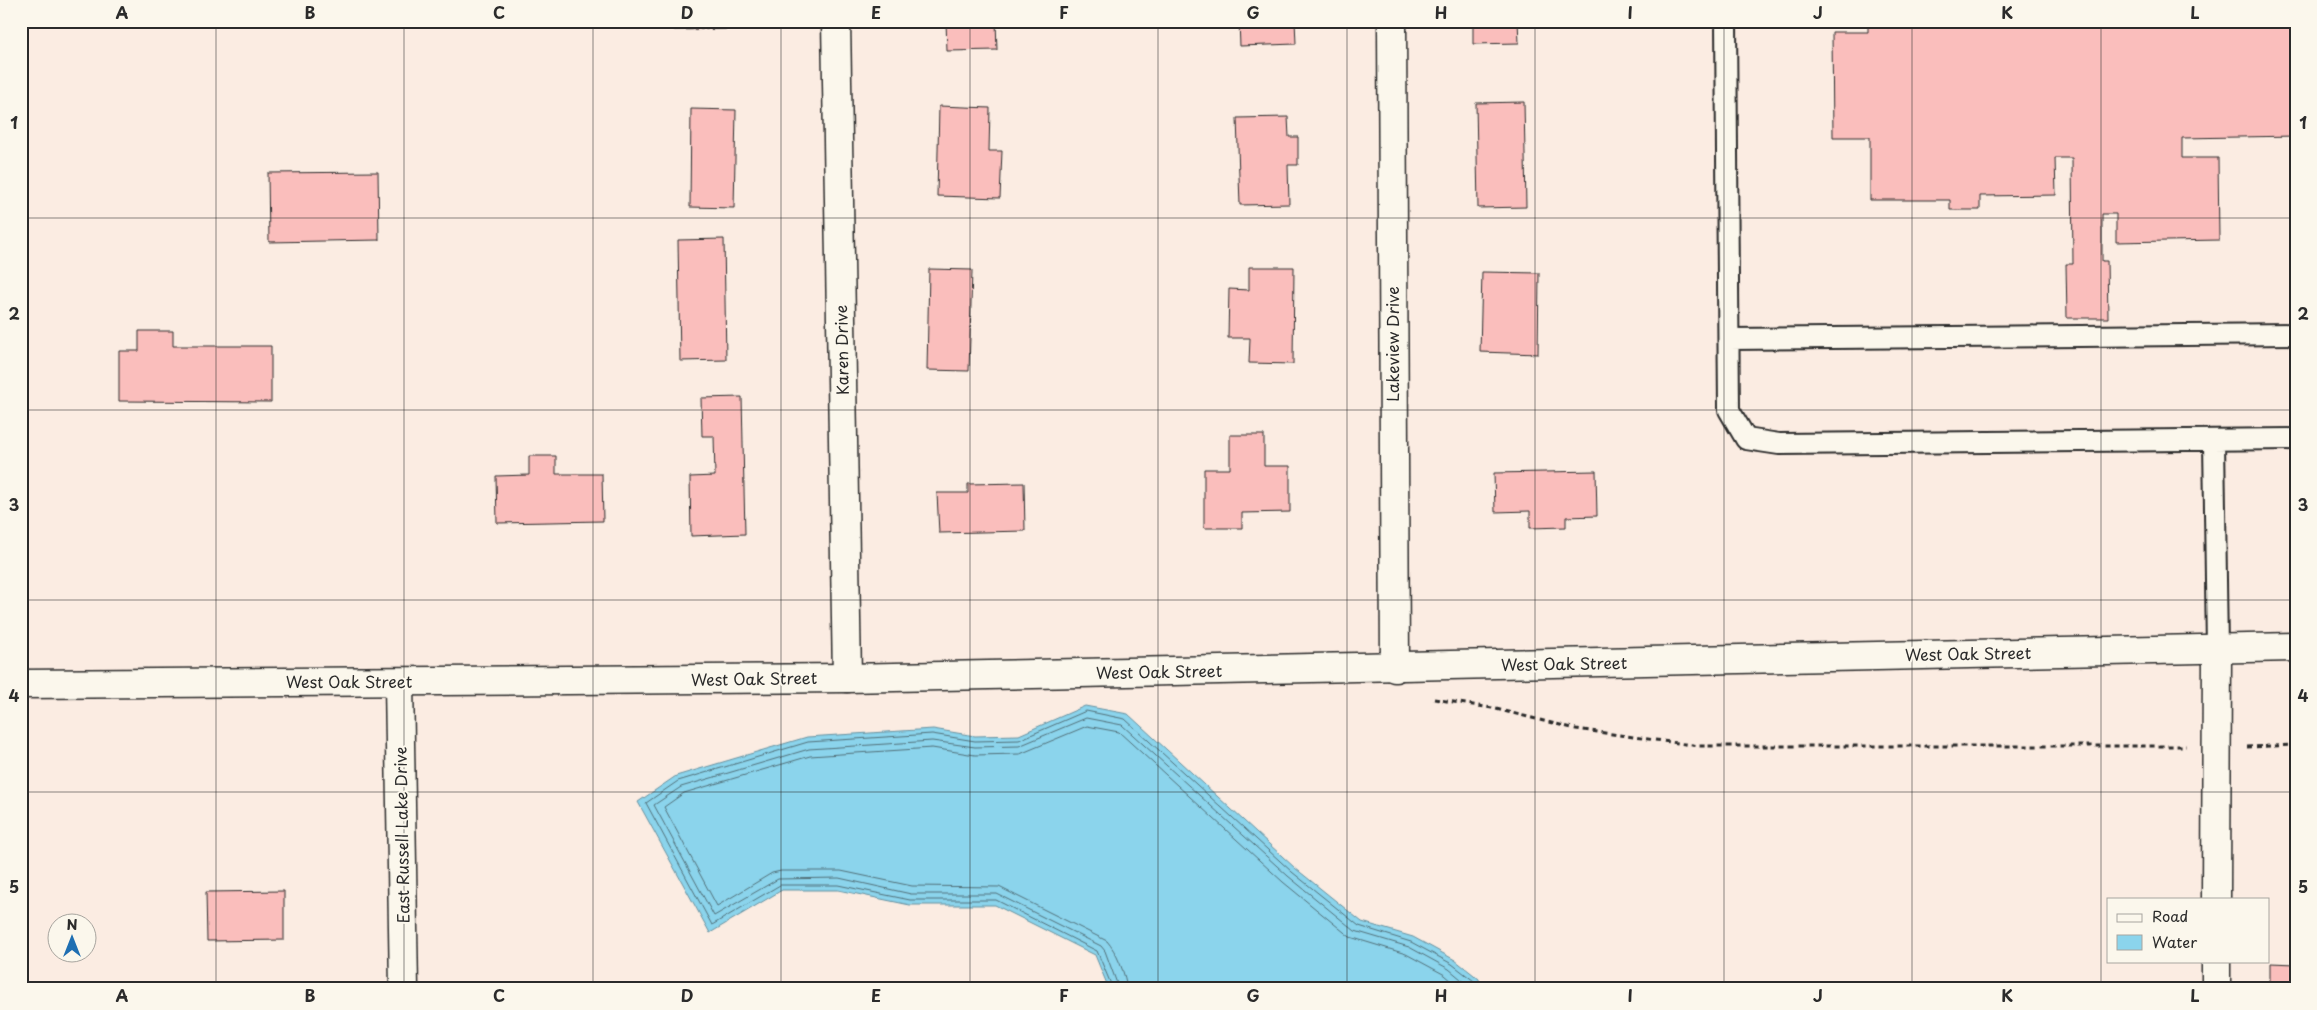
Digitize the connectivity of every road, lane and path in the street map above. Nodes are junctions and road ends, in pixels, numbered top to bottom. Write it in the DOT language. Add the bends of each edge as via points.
graph roads {
  1 [pos="836,21"];
  2 [pos="1392,21"];
  3 [pos="1726,21"];
  4 [pos="2296,334"];
  5 [pos="1728,339"];
  6 [pos="2296,439"];
  7 [pos="2214,441"];
  8 [pos="2296,647"];
  9 [pos="2217,649"];
  10 [pos="1395,668"];
  11 [pos="847,678"];
  12 [pos="399,682"];
  13 [pos="21,684"];
  14 [pos="1432,699"];
  15 [pos="2296,745"];
  16 [pos="2178,746"];
  17 [pos="2246,746"];
  18 [pos="2216,898"];
  19 [pos="2216,962"];
  20 [pos="404,989"];
  21 [pos="2216,989"];
  1 -- 11 [label="main road, Karen Drive"];
  2 -- 10 [label="main road, Lakeview Drive"];
  3 -- 5 [label="lane"];
  4 -- 5 [label="lane"];
  5 -- 7 [label="lane" via="1729,410 1746,439 1779,444"];
  6 -- 7 [label="lane"];
  7 -- 9 [label="lane"];
  8 -- 9 [label="main road, West Oak Street"];
  9 -- 10 [label="main road, West Oak Street"];
  9 -- 18 [label="main road"];
  10 -- 11 [label="main road, West Oak Street"];
  11 -- 12 [label="main road, West Oak Street"];
  12 -- 13 [label="main road, West Oak Street"];
  12 -- 20 [label="main road, East Russell Lake Drive"];
  14 -- 16 [label="path" via="1492,708 1576,729 1699,746"];
  15 -- 17 [label="path"];
  19 -- 21 [label="main road"];
}
